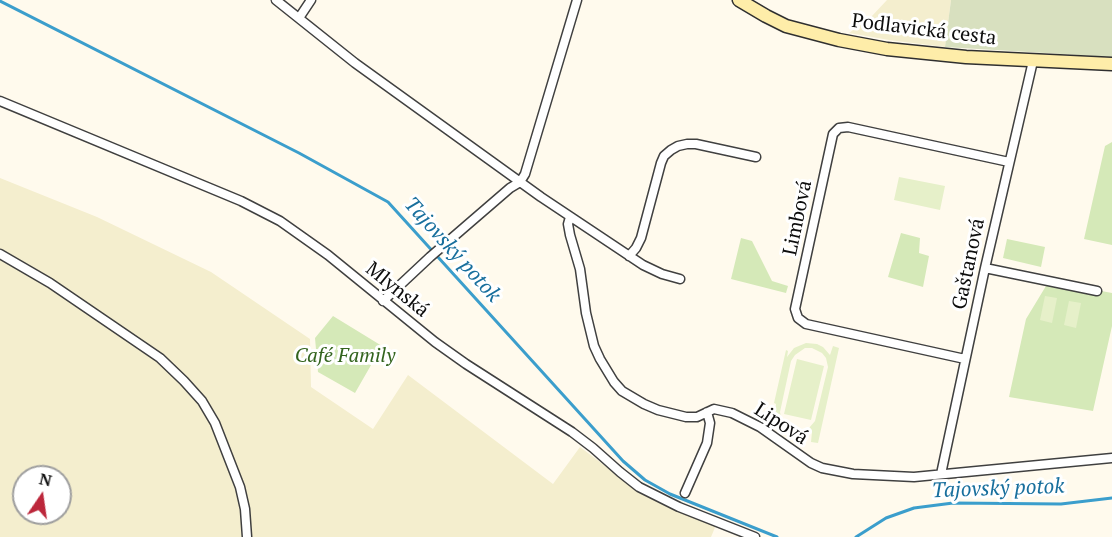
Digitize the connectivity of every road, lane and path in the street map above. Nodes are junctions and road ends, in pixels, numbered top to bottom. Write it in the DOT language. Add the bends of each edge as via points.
graph roads {
  1 [pos="276,0"];
  2 [pos="311,0"];
  3 [pos="577,0"];
  4 [pos="739,0"];
  5 [pos="299,18"];
  6 [pos="1033,61"];
  7 [pos="1112,64"];
  8 [pos="0,101"];
  9 [pos="756,157"];
  10 [pos="1009,162"];
  11 [pos="520,182"];
  12 [pos="570,217"];
  13 [pos="0,254"];
  14 [pos="629,256"];
  15 [pos="985,268"];
  16 [pos="680,279"];
  17 [pos="1097,291"];
  18 [pos="383,301"];
  19 [pos="965,359"];
  20 [pos="707,412"];
  21 [pos="1112,458"];
  22 [pos="941,474"];
  23 [pos="685,493"];
  24 [pos="247,537"];
  25 [pos="755,537"];
  1 -- 5 [label="street"];
  2 -- 5 [label="street"];
  3 -- 11 [label="street"];
  4 -- 6 [label="main road, Podlavická cesta" via="786,26 839,40 887,49"];
  5 -- 11 [label="street"];
  6 -- 7 [label="main road, Podlavická cesta"];
  6 -- 10 [label="street, Gaštanová"];
  8 -- 18 [label="street, Mlynská" via="261,211 328,255"];
  9 -- 14 [label="street" via="696,144 671,150 661,163 641,238"];
  10 -- 15 [label="street, Gaštanová"];
  10 -- 19 [label="street, Limbová" via="848,127 833,134 795,309 798,318 806,324"];
  11 -- 12 [label="street"];
  11 -- 18 [label="street"];
  12 -- 14 [label="street"];
  12 -- 20 [label="street, Lipová" via="568,224 590,332 614,382 632,398 672,415 697,417"];
  13 -- 24 [label="street" via="160,358 196,394 215,423 236,477 245,509"];
  14 -- 16 [label="street" via="651,270"];
  15 -- 17 [label="street"];
  15 -- 19 [label="street, Gaštanová"];
  18 -- 25 [label="street, Mlynská" via="466,364 572,432 639,487"];
  19 -- 22 [label="street, Gaštanová"];
  20 -- 22 [label="street, Lipová" via="722,410 739,416 822,468 886,476"];
  20 -- 23 [label="street" via="707,443"];
  21 -- 22 [label="street, Lipová"];
}
